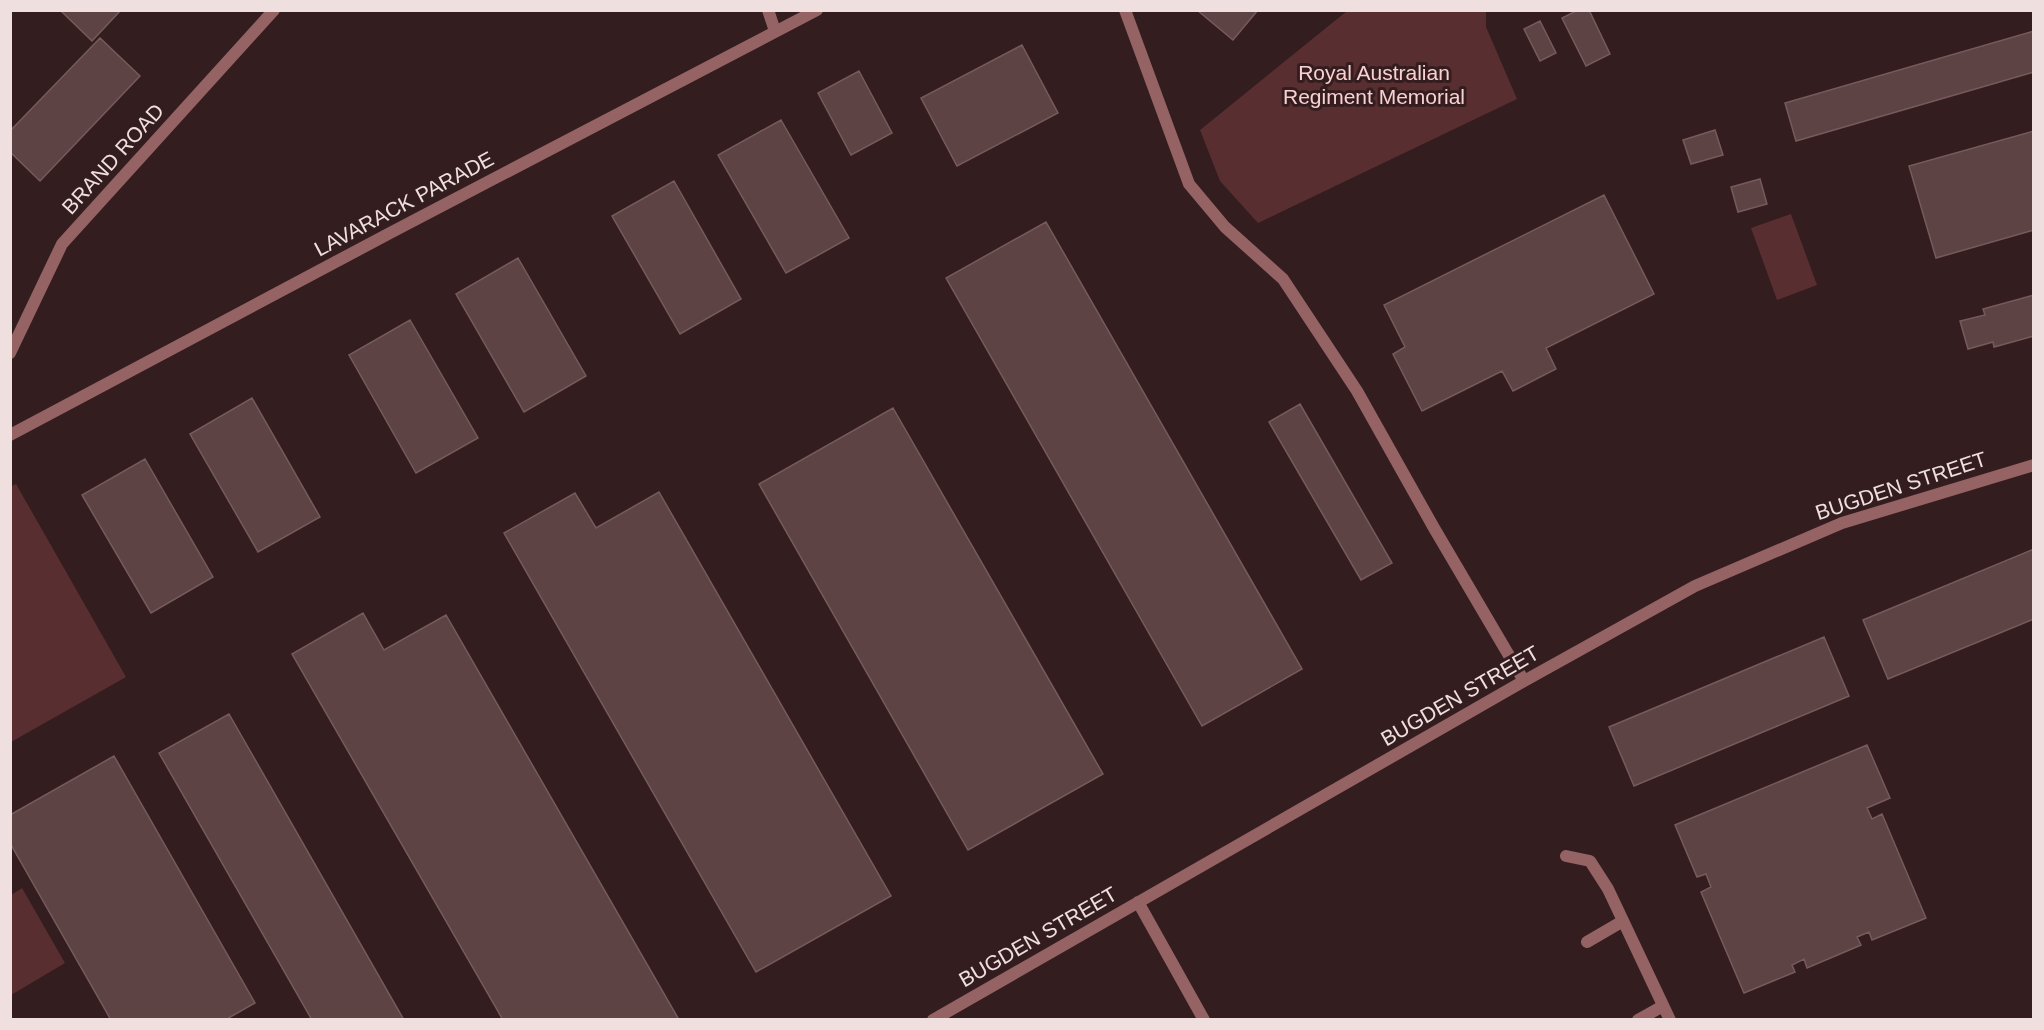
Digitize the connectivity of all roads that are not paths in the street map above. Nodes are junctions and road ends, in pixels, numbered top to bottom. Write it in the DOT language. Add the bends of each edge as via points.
graph roads {
  1 [pos="274,10"];
  2 [pos="768,10"];
  3 [pos="817,10"];
  4 [pos="1125,10"];
  5 [pos="775,32"];
  6 [pos="10,352"];
  7 [pos="10,435"];
  8 [pos="2034,465"];
  9 [pos="1524,681"];
  10 [pos="1566,856"];
  11 [pos="1138,902"];
  12 [pos="1623,921"];
  13 [pos="1587,942"];
  14 [pos="1663,1006"];
  15 [pos="933,1020"];
  16 [pos="1204,1020"];
  17 [pos="1638,1020"];
  18 [pos="1670,1020"];
  1 -- 6 [label="lane, BRAND ROAD" via="62,244"];
  2 -- 5 [label="lane"];
  3 -- 5 [label="lane, LAVARACK PARADE"];
  4 -- 9 [label="lane" via="1189,184 1225,227 1283,279 1357,391"];
  5 -- 7 [label="lane, LAVARACK PARADE"];
  8 -- 9 [label="lane, BUGDEN STREET" via="1842,523 1695,586"];
  9 -- 11 [label="lane, BUGDEN STREET"];
  10 -- 12 [label="lane" via="1590,861"];
  11 -- 15 [label="lane, BUGDEN STREET"];
  11 -- 16 [label="lane"];
  12 -- 13 [label="lane"];
  12 -- 14 [label="lane"];
  14 -- 17 [label="lane"];
  14 -- 18 [label="lane"];
}
